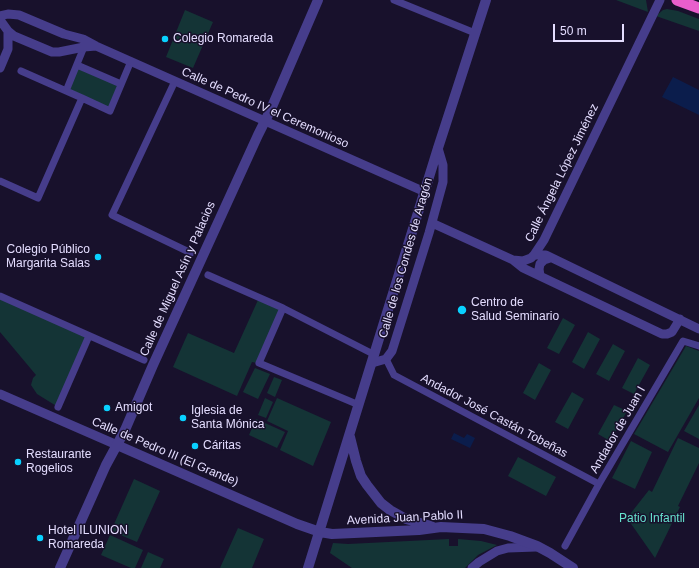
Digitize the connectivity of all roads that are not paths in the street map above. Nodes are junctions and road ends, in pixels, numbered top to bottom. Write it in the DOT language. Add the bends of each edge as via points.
graph roads {
  1 [pos="318,0"];
  2 [pos="394,0"];
  3 [pos="486,0"];
  4 [pos="660,0"];
  5 [pos="677,0"];
  6 [pos="699,8"];
  7 [pos="0,16"];
  8 [pos="0,20"];
  9 [pos="8,31"];
  10 [pos="475,33"];
  11 [pos="22,40"];
  12 [pos="96,46"];
  13 [pos="84,47"];
  14 [pos="8,49"];
  15 [pos="131,61"];
  16 [pos="76,65"];
  17 [pos="0,68"];
  18 [pos="21,71"];
  19 [pos="175,81"];
  20 [pos="121,84"];
  21 [pos="66,91"];
  22 [pos="82,98"];
  23 [pos="264,121"];
  24 [pos="438,148"];
  25 [pos="0,181"];
  26 [pos="424,192"];
  27 [pos="432,223"];
  28 [pos="541,246"];
  29 [pos="191,253"];
  30 [pos="534,255"];
  31 [pos="548,257"];
  32 [pos="513,260"];
  33 [pos="208,275"];
  34 [pos="540,276"];
  35 [pos="0,296"];
  36 [pos="283,308"];
  37 [pos="680,319"];
  38 [pos="699,329"];
  39 [pos="89,336"];
  40 [pos="699,346"];
  41 [pos="374,359"];
  42 [pos="386,359"];
  43 [pos="144,360"];
  44 [pos="2,395"];
  45 [pos="359,404"];
  46 [pos="58,407"];
  47 [pos="350,435"];
  48 [pos="117,445"];
  49 [pos="599,484"];
  50 [pos="441,527"];
  51 [pos="320,532"];
  52 [pos="537,546"];
  53 [pos="565,546"];
  54 [pos="60,568"];
  55 [pos="308,568"];
  56 [pos="472,568"];
  57 [pos="572,568"];
  1 -- 23 [label="street, Calle de Miguel Asín y Palacios"];
  2 -- 10 [label="street"];
  3 -- 10 [label="street, Calle de los Condes de Aragón"];
  4 -- 28 [label="street, Calle Ángela López Jiménez"];
  5 -- 6 [label="highway"];
  7 -- 12 [label="street, Calle de Pedro IV el Ceremonioso" via="22,16 90,41"];
  8 -- 9 [label="street, Calle de Pedro IV el Ceremonioso"];
  9 -- 11 [label="street, Calle de Pedro IV el Ceremonioso"];
  9 -- 14 [label="street"];
  10 -- 24 [label="street, Calle de los Condes de Aragón"];
  11 -- 13 [label="street, Calle de Pedro IV el Ceremonioso" via="52,52"];
  11 -- 14 [label="street"];
  12 -- 13 [label="street, Calle de Pedro IV el Ceremonioso"];
  12 -- 15 [label="street, Calle de Pedro IV el Ceremonioso"];
  13 -- 16 [label="street"];
  14 -- 17 [label="street"];
  15 -- 19 [label="street, Calle de Pedro IV el Ceremonioso"];
  15 -- 20 [label="street"];
  16 -- 20 [label="street"];
  16 -- 21 [label="street"];
  18 -- 21 [label="street"];
  19 -- 23 [label="street, Calle de Pedro IV el Ceremonioso"];
  19 -- 29 [label="street" via="112,215"];
  20 -- 22 [label="street" via="110,111"];
  21 -- 22 [label="street"];
  22 -- 25 [label="street" via="38,198"];
  23 -- 26 [label="street, Calle de Pedro IV el Ceremonioso"];
  23 -- 48 [label="street, Calle de Miguel Asín y Palacios"];
  24 -- 26 [label="street, Calle de los Condes de Aragón"];
  24 -- 27 [label="street, Calle de los Condes de Aragón" via="444,173"];
  26 -- 41 [label="street, Calle de los Condes de Aragón"];
  27 -- 32 [label="street"];
  27 -- 42 [label="street, Calle de los Condes de Aragón" via="392,351"];
  28 -- 30 [label="street, Calle Ángela López Jiménez"];
  28 -- 31 [label="street"];
  30 -- 31 [label="street"];
  30 -- 32 [label="street, Calle Ángela López Jiménez" via="527,260"];
  31 -- 34 [label="street" via="540,264"];
  31 -- 37 [label="street"];
  32 -- 34 [label="street" via="519,266"];
  33 -- 36 [label="street"];
  34 -- 37 [label="street" via="662,334 672,332"];
  35 -- 39 [label="street"];
  36 -- 41 [label="street"];
  36 -- 45 [label="street" via="259,363"];
  37 -- 38 [label="street"];
  39 -- 43 [label="street"];
  39 -- 46 [label="street"];
  40 -- 49 [label="street, Andador de Juan I" via="683,341"];
  41 -- 42 [label="street"];
  41 -- 45 [label="street, Calle de los Condes de Aragón"];
  42 -- 49 [label="street, Andador José Castán Tobeñas" via="394,375"];
  44 -- 48 [label="street, Calle de Pedro III (El Grande)"];
  45 -- 47 [label="street, Calle de los Condes de Aragón"];
  47 -- 50 [label="street, Calle de los Condes de Aragón" via="362,476 381,503 406,519"];
  47 -- 51 [label="street, Calle de los Condes de Aragón"];
  48 -- 51 [label="street, Calle de Pedro III (El Grande)"];
  48 -- 54 [label="street, Calle de Miguel Asín y Palacios"];
  49 -- 53 [label="street, Andador de Juan I"];
  50 -- 51 [label="street, Avenida Juan Pablo II" via="332,534"];
  50 -- 52 [label="street, Avenida Juan Pablo II" via="484,529"];
  51 -- 55 [label="street, Calle de los Condes de Aragón"];
  52 -- 56 [label="street" via="497,551"];
  52 -- 57 [label="street, Avenida Juan Pablo II"];
}
